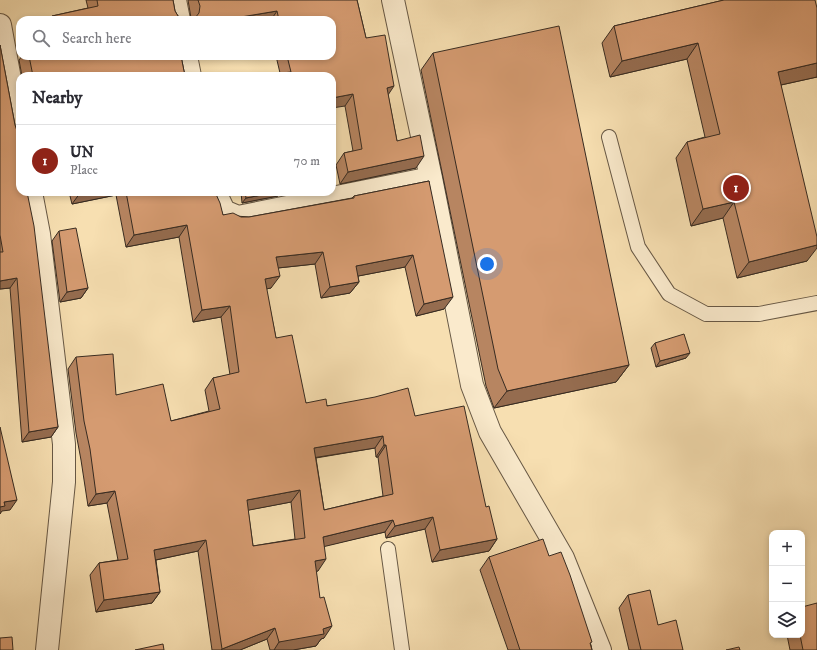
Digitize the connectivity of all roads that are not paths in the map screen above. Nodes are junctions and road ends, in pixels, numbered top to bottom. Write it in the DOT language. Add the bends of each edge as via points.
graph roads {
  1 [pos="175,0"];
  2 [pos="393,0"];
  3 [pos="178,16"];
  4 [pos="0,25"];
  5 [pos="187,60"];
  6 [pos="189,72"];
  7 [pos="16,111"];
  8 [pos="608,137"];
  9 [pos="431,178"];
  10 [pos="32,196"];
  11 [pos="217,196"];
  12 [pos="817,303"];
  13 [pos="388,549"];
  14 [pos="47,650"];
  15 [pos="402,650"];
  16 [pos="600,650"];
  1 -- 3 [label="street"];
  2 -- 9 [label="street"];
  4 -- 7 [label="street"];
  5 -- 6 [label="street"];
  8 -- 12 [label="lane" via="638,247 669,294 706,314 759,314"];
  9 -- 11 [label="street" via="238,217 224,211"];
  9 -- 16 [label="street" via="472,385 490,432 563,558"];
  10 -- 14 [label="street" via="39,234 64,444 64,482"];
  13 -- 15 [label="lane"];
}
